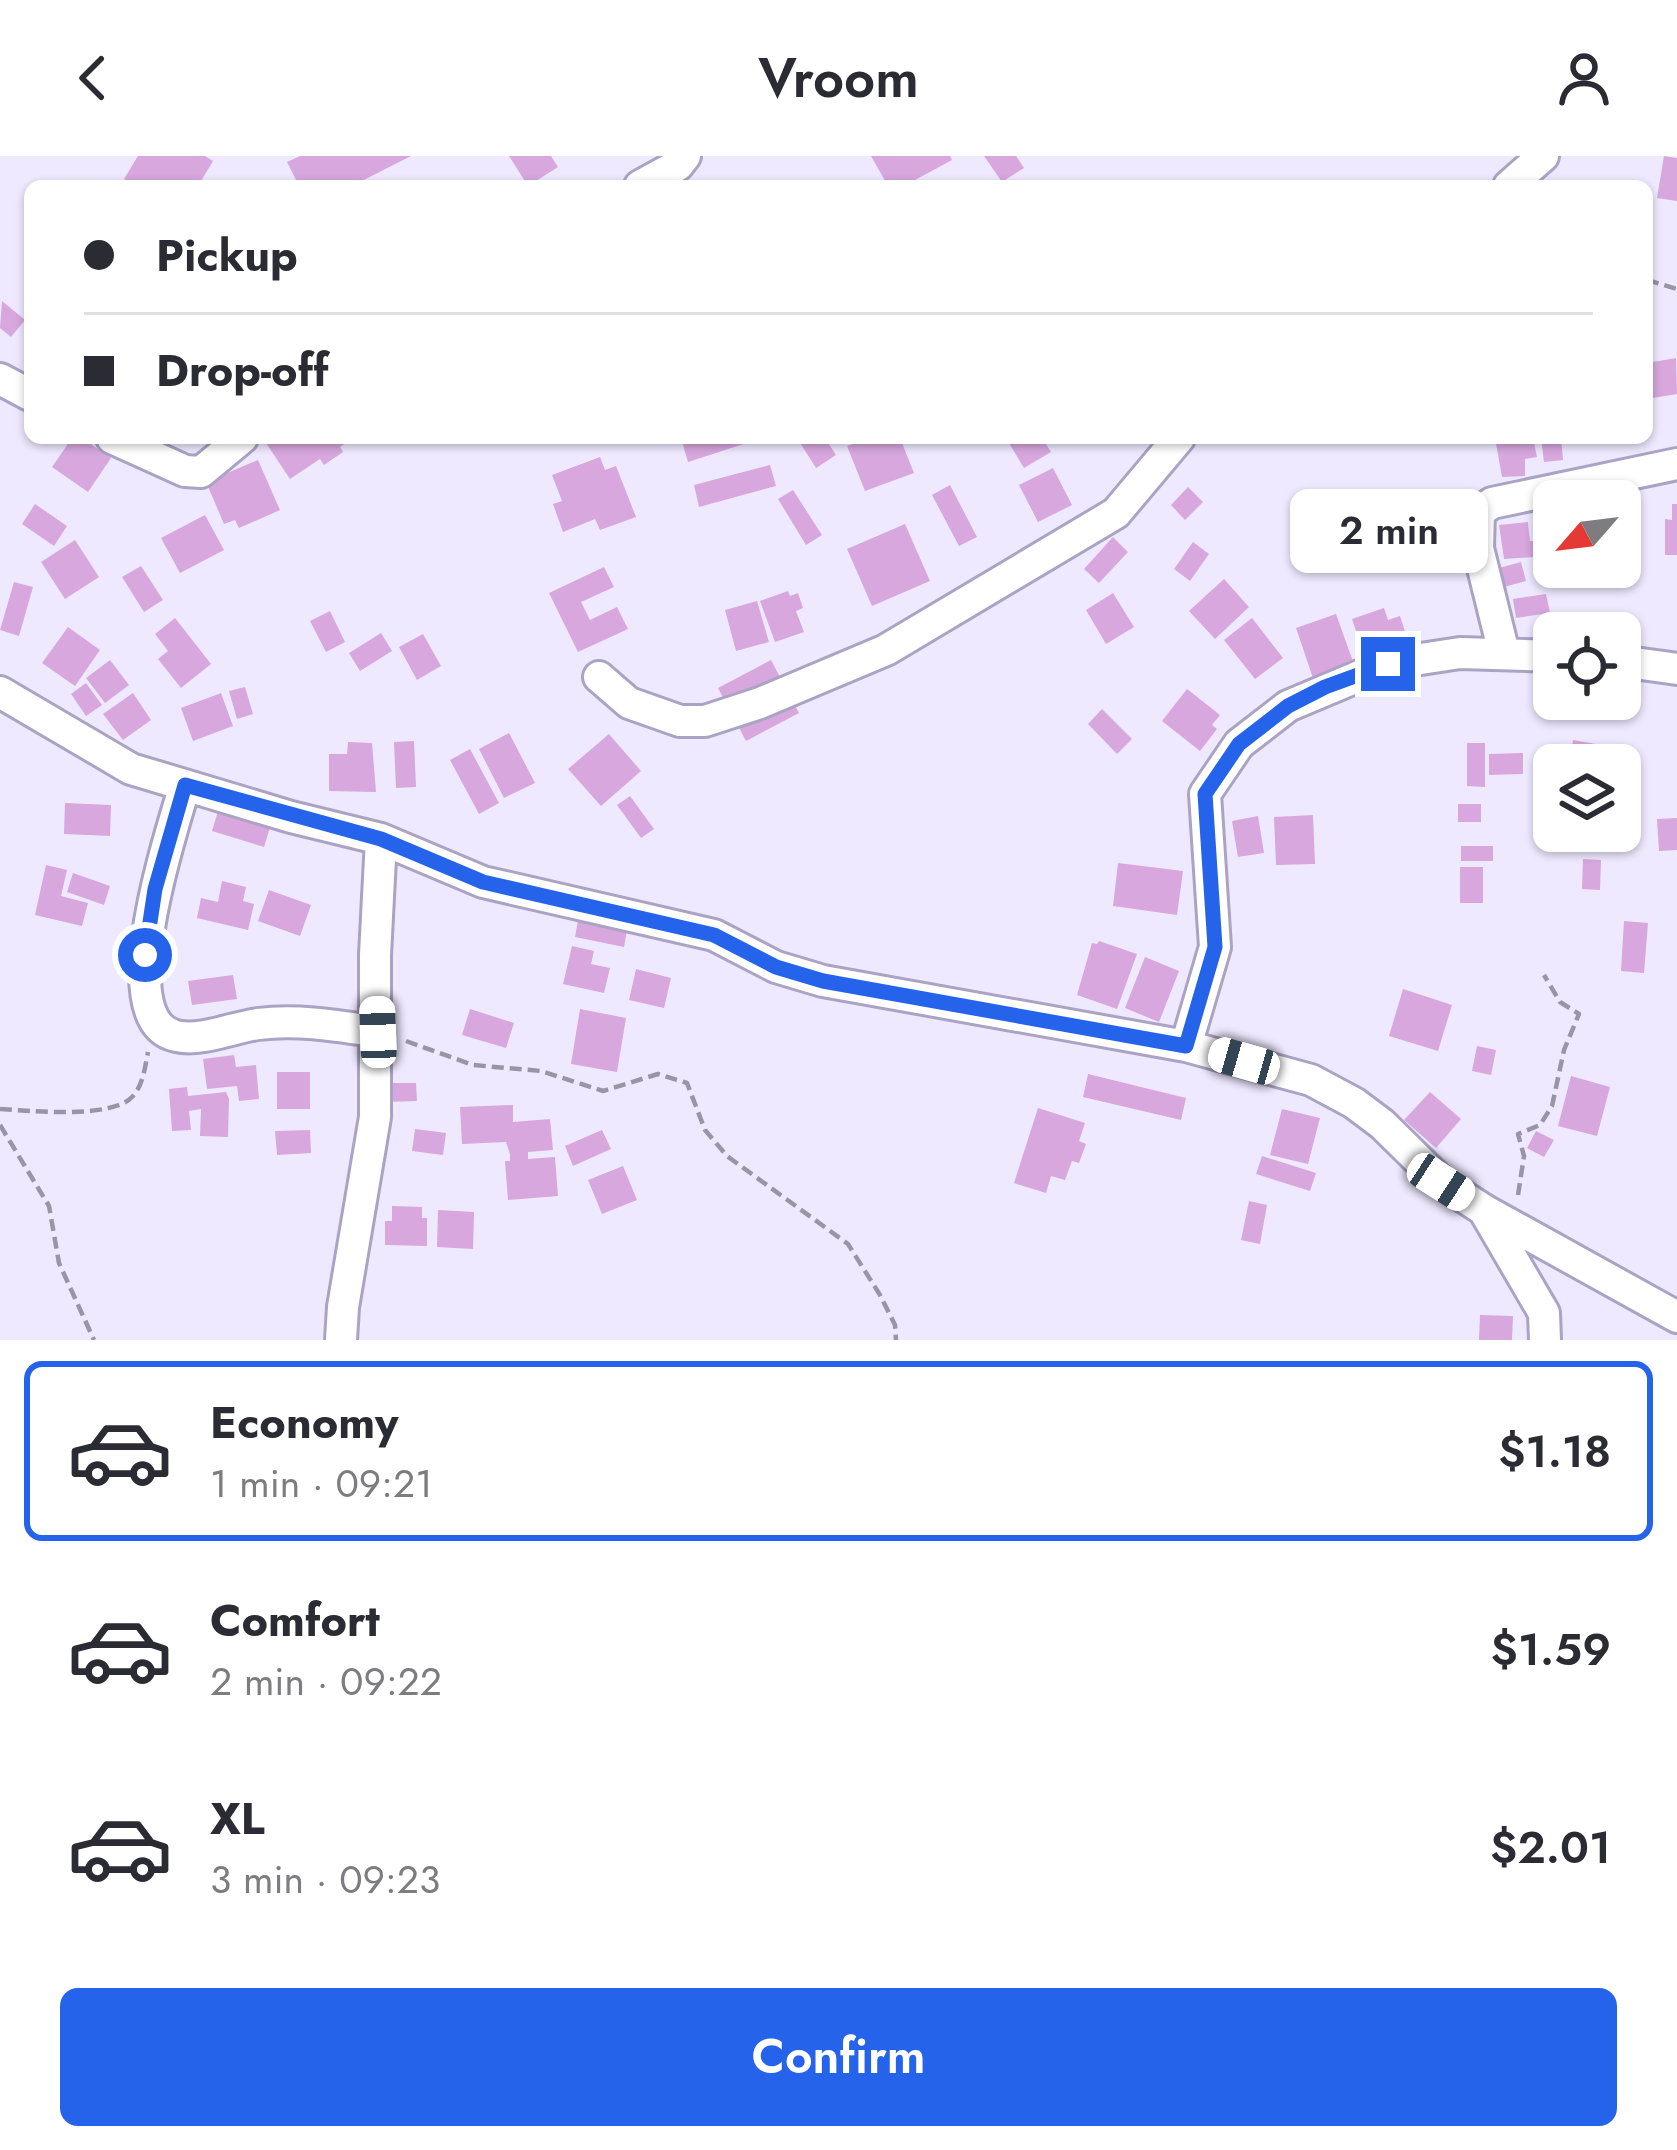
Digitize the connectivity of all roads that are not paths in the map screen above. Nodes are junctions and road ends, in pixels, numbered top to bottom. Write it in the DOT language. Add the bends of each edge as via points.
graph roads {
  1 [pos="685,156"];
  2 [pos="1544,156"];
  3 [pos="650,180"];
  4 [pos="1516,180"];
  5 [pos="125,444"];
  6 [pos="235,444"];
  7 [pos="1174,444"];
  8 [pos="1677,464"];
  9 [pos="1504,653"];
  10 [pos="1533,655"];
  11 [pos="1641,664"];
  12 [pos="1677,669"];
  13 [pos="599,677"];
  14 [pos="0,692"];
  15 [pos="185,785"];
  16 [pos="381,839"];
  17 [pos="378,1032"];
  18 [pos="1186,1046"];
  19 [pos="1494,1216"];
  20 [pos="1677,1317"];
  21 [pos="341,1340"];
  22 [pos="1545,1340"];
  1 -- 3 [label="street"];
  2 -- 4 [label="street"];
  5 -- 6 [label="street" via="201,472"];
  7 -- 13 [label="street" via="1116,513 886,650 760,703 705,722 680,721 629,703"];
  8 -- 9 [label="street" via="1480,512 1478,548"];
  9 -- 10 [label="street"];
  9 -- 18 [label="street" via="1388,664 1288,706 1239,744 1205,794 1215,947"];
  11 -- 12 [label="street"];
  14 -- 15 [label="street" via="131,769"];
  15 -- 16 [label="street"];
  15 -- 17 [label="street" via="145,955 146,998 164,1030 176,1036 300,1021"];
  16 -- 17 [label="street"];
  16 -- 18 [label="street" via="483,882 714,935 823,981"];
  17 -- 21 [label="street" via="375,1117"];
  18 -- 19 [label="street" via="1311,1080 1354,1103 1441,1182"];
  19 -- 20 [label="street"];
  19 -- 22 [label="street" via="1544,1313"];
}
